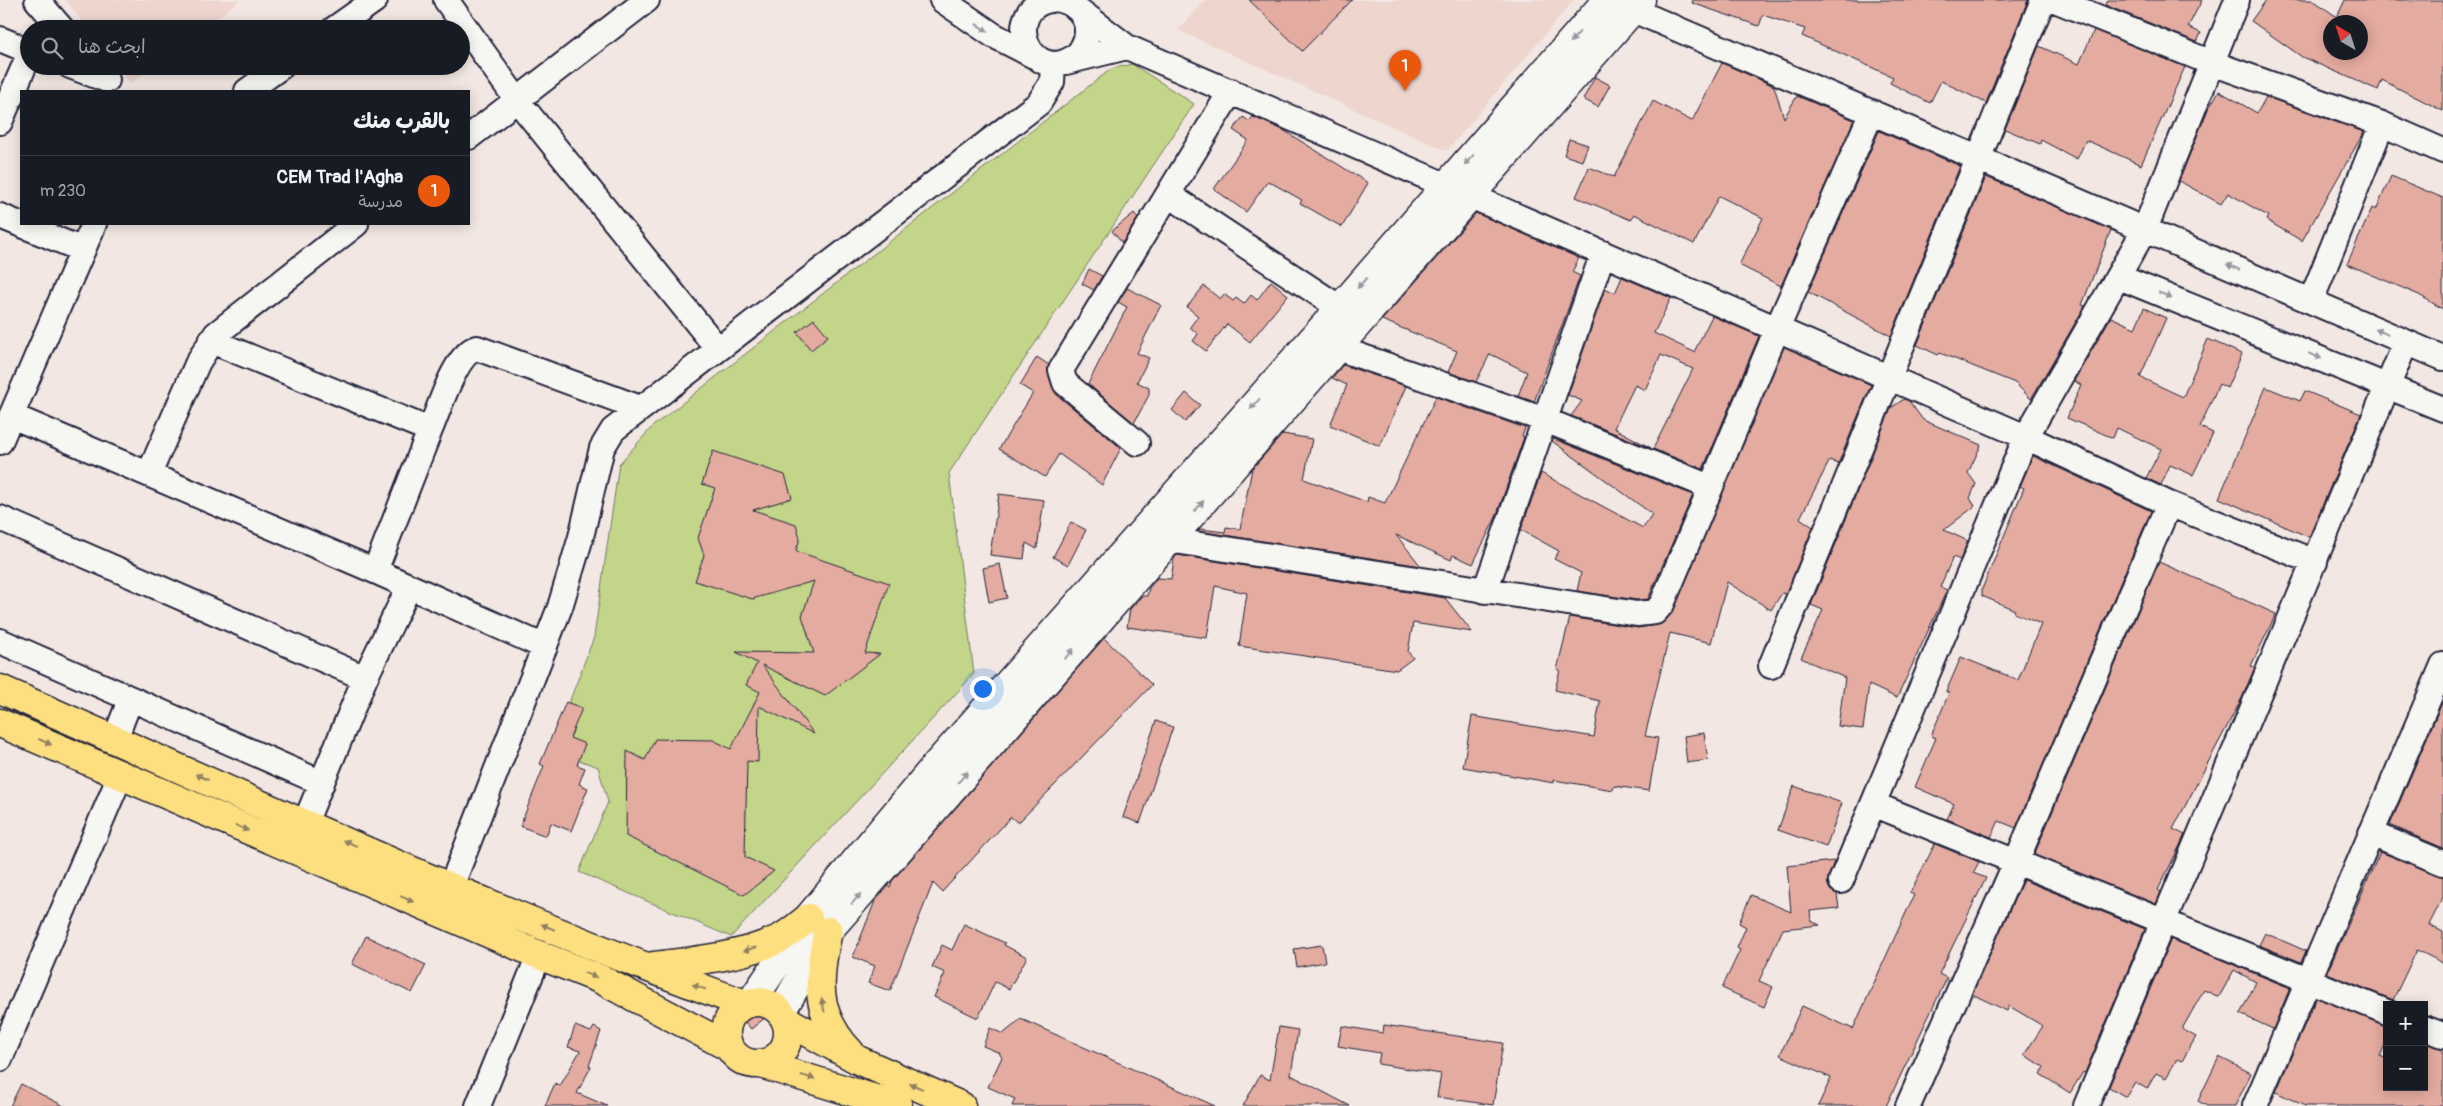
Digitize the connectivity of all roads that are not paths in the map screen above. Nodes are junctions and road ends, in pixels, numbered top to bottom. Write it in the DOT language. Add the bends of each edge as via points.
graph roads {
  1 [pos="37,0"];
  2 [pos="375,0"];
  3 [pos="446,0"];
  4 [pos="647,0"];
  5 [pos="942,0"];
  6 [pos="1607,0"];
  7 [pos="2043,0"];
  8 [pos="2055,0"];
  9 [pos="2237,0"];
  10 [pos="1064,2"];
  11 [pos="1637,5"];
  12 [pos="54,20"];
  13 [pos="347,20"];
  14 [pos="460,20"];
  15 [pos="470,34"];
  16 [pos="0,39"];
  17 [pos="1127,46"];
  18 [pos="20,47"];
  19 [pos="1051,60"];
  20 [pos="2212,63"];
  21 [pos="20,75"];
  22 [pos="269,75"];
  23 [pos="248,90"];
  24 [pos="1231,91"];
  25 [pos="517,100"];
  26 [pos="1872,112"];
  27 [pos="0,122"];
  28 [pos="2382,124"];
  29 [pos="470,136"];
  30 [pos="2443,151"];
  31 [pos="1977,158"];
  32 [pos="1458,191"];
  33 [pos="1169,195"];
  34 [pos="0,216"];
  35 [pos="20,224"];
  36 [pos="22,225"];
  37 [pos="94,225"];
  38 [pos="355,225"];
  39 [pos="2145,230"];
  40 [pos="83,250"];
  41 [pos="1603,253"];
  42 [pos="2119,277"];
  43 [pos="2311,301"];
  44 [pos="1340,308"];
  45 [pos="1776,329"];
  46 [pos="211,340"];
  47 [pos="2406,342"];
  48 [pos="1338,348"];
  49 [pos="718,349"];
  50 [pos="2443,358"];
  51 [pos="1889,379"];
  52 [pos="2389,386"];
  53 [pos="10,405"];
  54 [pos="640,408"];
  55 [pos="2443,409"];
  56 [pos="1545,420"];
  57 [pos="430,430"];
  58 [pos="2026,437"];
  59 [pos="0,442"];
  60 [pos="1137,443"];
  61 [pos="148,474"];
  62 [pos="1710,488"];
  63 [pos="2169,504"];
  64 [pos="0,518"];
  65 [pos="1169,540"];
  66 [pos="2315,562"];
  67 [pos="375,571"];
  68 [pos="409,587"];
  69 [pos="1485,591"];
  70 [pos="0,642"];
  71 [pos="544,647"];
  72 [pos="2443,665"];
  73 [pos="1771,666"];
  74 [pos="366,678"];
  75 [pos="0,689"];
  76 [pos="130,700"];
  77 [pos="2435,707"];
  78 [pos="0,723"];
  79 [pos="114,739"];
  80 [pos="120,776"];
  81 [pos="322,783"];
  82 [pos="1873,804"];
  83 [pos="305,823"];
  84 [pos="2371,833"];
  85 [pos="383,857"];
  86 [pos="2016,862"];
  87 [pos="2443,863"];
  88 [pos="1841,882"];
  89 [pos="372,884"];
  90 [pos="451,887"];
  91 [pos="2162,922"];
  92 [pos="818,925"];
  93 [pos="539,956"];
  94 [pos="644,968"];
  95 [pos="2310,981"];
  96 [pos="748,1003"];
  97 [pos="2383,1010"];
  98 [pos="783,1016"];
  99 [pos="2428,1029"];
  100 [pos="2443,1035"];
  101 [pos="729,1047"];
  102 [pos="0,1057"];
  103 [pos="858,1060"];
  104 [pos="761,1064"];
  105 [pos="478,1106"];
  106 [pos="898,1106"];
  107 [pos="961,1106"];
  108 [pos="1908,1106"];
  109 [pos="2086,1106"];
  110 [pos="2254,1106"];
  1 -- 12 [label="street"];
  2 -- 13 [label="street"];
  3 -- 14 [label="street"];
  4 -- 25 [label="street"];
  5 -- 19 [label="street, one-way" via="993,35"];
  6 -- 32 [label="street, one-way"];
  7 -- 31 [label="street"];
  8 -- 20 [label="street"];
  9 -- 20 [label="street"];
  10 -- 17 [label="street"];
  10 -- 19 [label="street" via="1086,25 1086,41 1082,50"];
  10 -- 19 [label="street" via="1035,6 1024,25 1025,42"];
  11 -- 26 [label="street"];
  11 -- 32 [label="street"];
  15 -- 25 [label="street"];
  16 -- 18 [label="street"];
  17 -- 19 [label="street"];
  17 -- 24 [label="street"];
  19 -- 49 [label="street" via="1052,82 1040,103"];
  20 -- 28 [label="street"];
  20 -- 39 [label="street"];
  21 -- 27 [label="street"];
  22 -- 23 [label="street"];
  24 -- 32 [label="street"];
  24 -- 33 [label="street"];
  25 -- 29 [label="street"];
  25 -- 49 [label="street"];
  26 -- 31 [label="street"];
  26 -- 45 [label="street"];
  28 -- 30 [label="street"];
  28 -- 43 [label="street"];
  31 -- 39 [label="street"];
  31 -- 51 [label="street"];
  32 -- 41 [label="street"];
  32 -- 44 [label="street, one-way"];
  32 -- 48 [label="street"];
  33 -- 44 [label="street"];
  33 -- 60 [label="street" via="1062,370 1065,382"];
  34 -- 35 [label="street"];
  36 -- 40 [label="street"];
  37 -- 40 [label="street"];
  38 -- 46 [label="street" via="228,322"];
  39 -- 42 [label="street"];
  43 -- 39 [label="street, one-way"];
  40 -- 53 [label="street"];
  41 -- 45 [label="street"];
  41 -- 56 [label="street"];
  42 -- 52 [label="street, one-way"];
  42 -- 58 [label="street"];
  47 -- 43 [label="street, one-way"];
  44 -- 92 [label="street, one-way" via="935,766"];
  45 -- 51 [label="street"];
  45 -- 62 [label="street"];
  46 -- 57 [label="street"];
  46 -- 61 [label="street"];
  47 -- 50 [label="street"];
  47 -- 52 [label="street"];
  48 -- 56 [label="street"];
  65 -- 48 [label="street, one-way"];
  49 -- 54 [label="street"];
  51 -- 58 [label="street"];
  51 -- 73 [label="street"];
  52 -- 55 [label="street"];
  52 -- 66 [label="street"];
  53 -- 59 [label="street"];
  53 -- 61 [label="street"];
  54 -- 57 [label="street" via="477,348 467,352 460,362"];
  54 -- 71 [label="street" via="612,430 602,448 581,537"];
  56 -- 62 [label="street"];
  56 -- 69 [label="street"];
  57 -- 67 [label="street"];
  58 -- 63 [label="street"];
  58 -- 82 [label="street"];
  61 -- 67 [label="street"];
  62 -- 69 [label="street" via="1662,604 1655,612 1637,614"];
  63 -- 66 [label="street"];
  63 -- 86 [label="street"];
  64 -- 74 [label="street"];
  65 -- 69 [label="street"];
  92 -- 65 [label="street, one-way"];
  66 -- 91 [label="street"];
  67 -- 68 [label="street"];
  68 -- 71 [label="street"];
  68 -- 74 [label="street"];
  70 -- 76 [label="street"];
  71 -- 90 [label="street"];
  72 -- 77 [label="street"];
  74 -- 81 [label="street"];
  75 -- 79 [label="main road"];
  76 -- 79 [label="street"];
  76 -- 81 [label="street"];
  77 -- 84 [label="street"];
  78 -- 80 [label="main road, one-way"];
  83 -- 79 [label="main road, one-way"];
  80 -- 89 [label="main road, one-way"];
  80 -- 102 [label="street"];
  81 -- 83 [label="street"];
  82 -- 86 [label="street"];
  82 -- 88 [label="street"];
  85 -- 83 [label="main road, one-way"];
  84 -- 87 [label="street"];
  84 -- 95 [label="street"];
  85 -- 89 [label="main road"];
  85 -- 90 [label="main road"];
  86 -- 91 [label="street"];
  86 -- 108 [label="street"];
  89 -- 93 [label="main road, one-way"];
  94 -- 90 [label="main road, one-way"];
  91 -- 95 [label="street"];
  91 -- 109 [label="street"];
  92 -- 94 [label="main road, one-way" via="727,955"];
  92 -- 96 [label="street"];
  92 -- 98 [label="street"];
  103 -- 92 [label="main road, one-way" via="830,1026 821,1001 822,959"];
  93 -- 101 [label="main road, one-way" via="600,979"];
  93 -- 105 [label="street"];
  96 -- 94 [label="main road, one-way"];
  95 -- 97 [label="street"];
  95 -- 110 [label="street"];
  96 -- 98 [label="main road" via="772,1005"];
  96 -- 101 [label="main road" via="730,1017 726,1037"];
  98 -- 103 [label="main road"];
  98 -- 104 [label="main road" via="788,1040 778,1056"];
  99 -- 100 [label="street"];
  101 -- 104 [label="main road" via="742,1060"];
  107 -- 103 [label="main road, one-way"];
  104 -- 106 [label="main road, one-way"];
}
